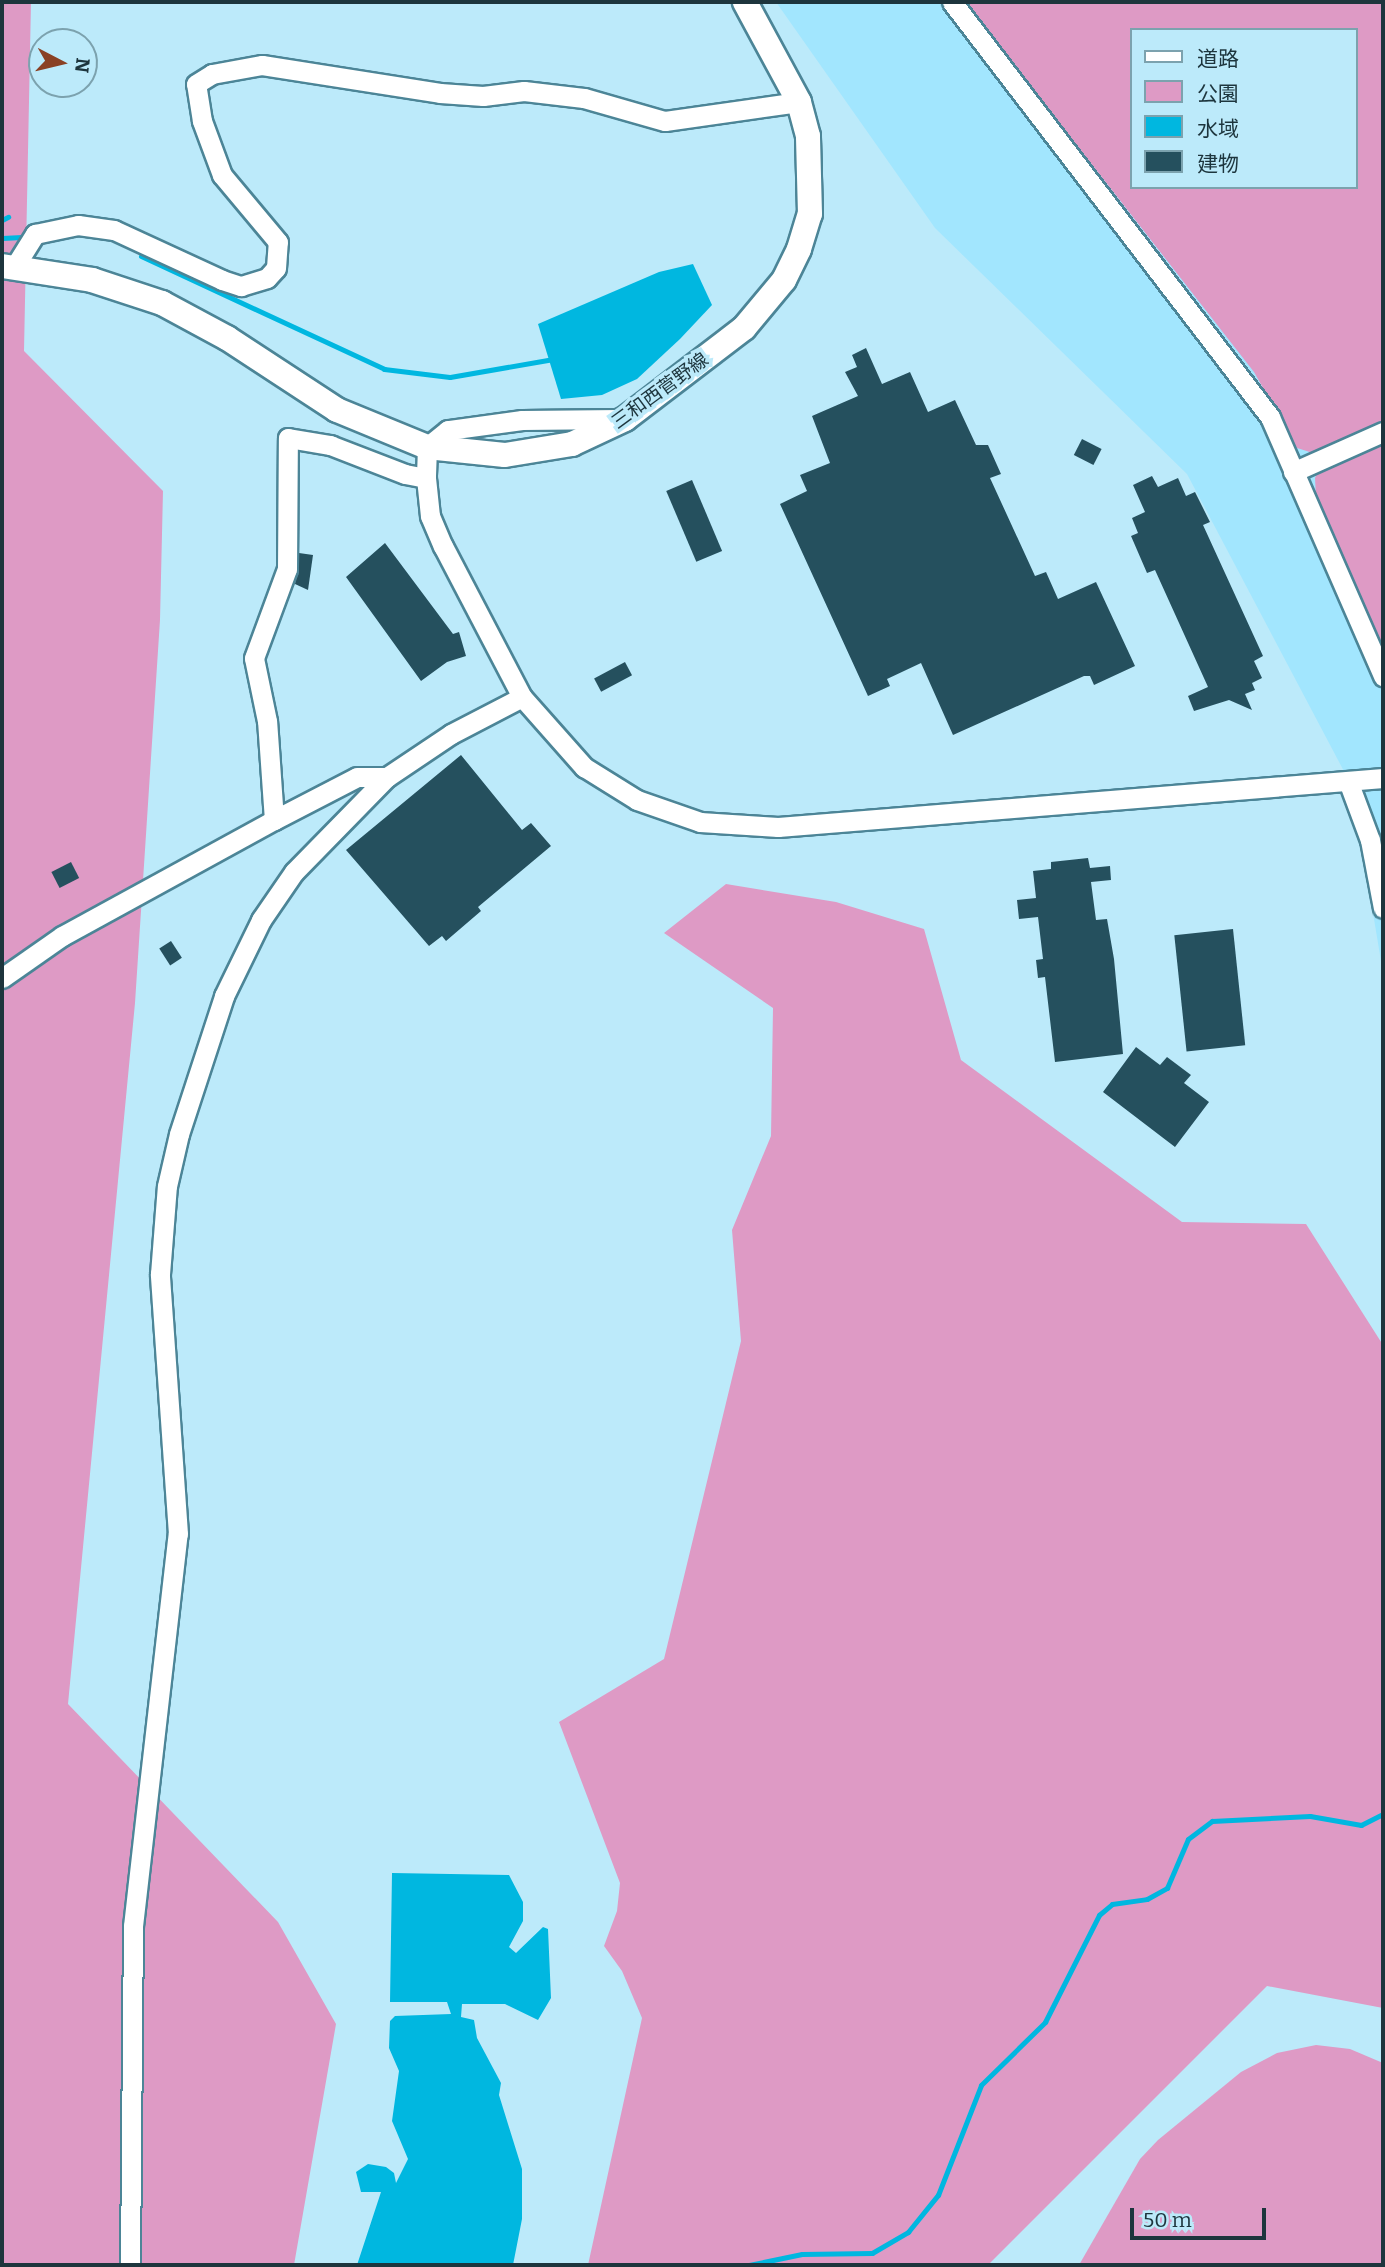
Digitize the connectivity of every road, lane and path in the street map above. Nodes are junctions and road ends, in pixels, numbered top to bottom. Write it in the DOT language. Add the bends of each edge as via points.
graph roads {
  1 [pos="745,2"];
  2 [pos="952,2"];
  3 [pos="799,102"];
  4 [pos="8,266"];
  5 [pos="625,419"];
  6 [pos="1383,432"];
  7 [pos="427,447"];
  8 [pos="1293,472"];
  9 [pos="426,478"];
  10 [pos="1383,676"];
  11 [pos="522,697"];
  12 [pos="387,776"];
  13 [pos="1383,778"];
  14 [pos="1348,780"];
  15 [pos="274,820"];
  16 [pos="1383,908"];
  17 [pos="2,978"];
  18 [pos="130,2265"];
  1 -- 3 [label="main road, 三和西菅野線"];
  2 -- 8 [label="street" via="1245,380 1270,417"];
  3 -- 4 [label="street" via="665,121 584,98 524,90 484,96 440,93 262,65 212,74 196,84 202,121 222,175 278,242 276,268 267,278 241,286 114,230 78,225 36,234"];
  3 -- 5 [label="main road, 三和西菅野線" via="812,174 810,214 784,280 744,328"];
  4 -- 7 [label="main road, 三和西菅野線" via="92,280 162,303 227,338 337,410"];
  5 -- 7 [label="street" via="481,424 448,430"];
  5 -- 7 [label="main road, 三和西菅野線" via="572,444 540,452 457,453"];
  6 -- 8 [label="street"];
  7 -- 9 [label="street"];
  8 -- 10 [label="street"];
  9 -- 11 [label="street" via="430,516 443,546"];
  9 -- 15 [label="street" via="330,444 288,438 287,569 254,658 267,721"];
  11 -- 12 [label="street" via="451,734"];
  11 -- 14 [label="street" via="551,736 612,786 667,812 743,828"];
  12 -- 15 [label="street" via="357,777"];
  12 -- 18 [label="street" via="317,846 261,920 212,1030 167,1186 160,1274 178,1534 133,1926"];
  13 -- 14 [label="street"];
  14 -- 16 [label="street" via="1370,840"];
  15 -- 17 [label="street" via="52,942"];
}
